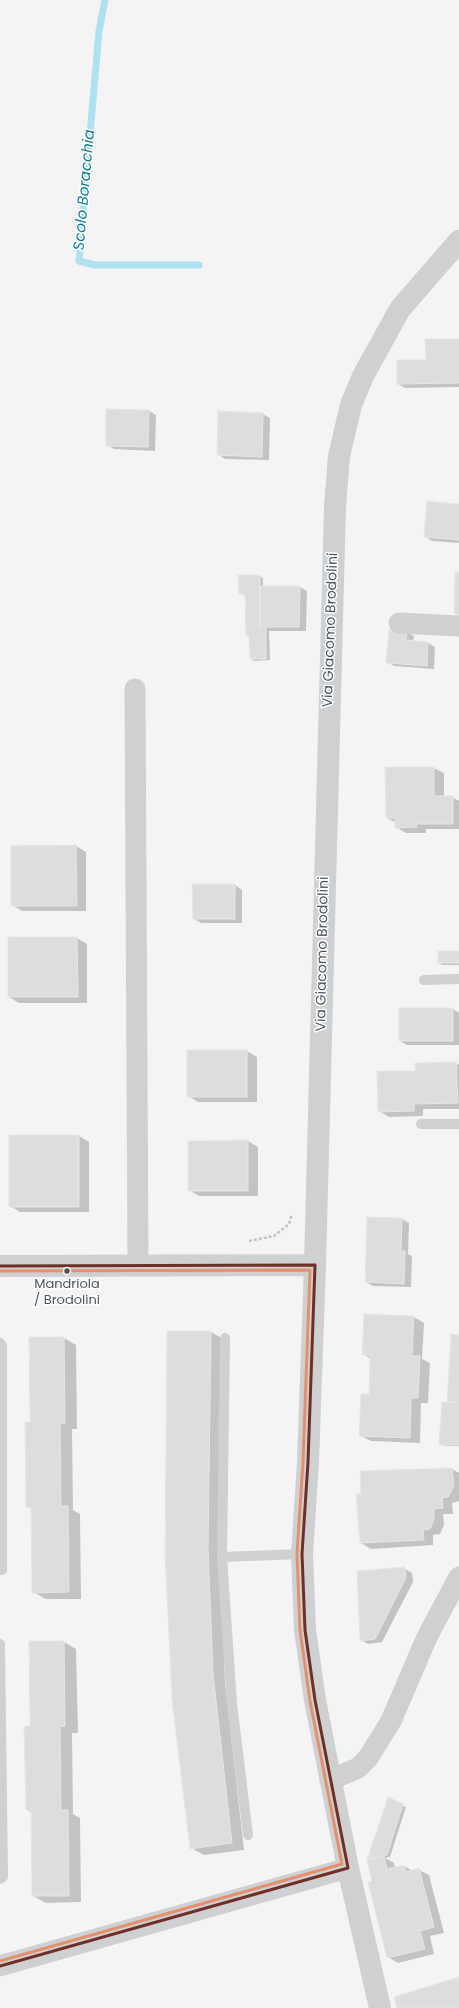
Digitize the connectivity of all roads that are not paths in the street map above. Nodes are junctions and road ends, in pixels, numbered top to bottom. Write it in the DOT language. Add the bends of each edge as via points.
graph roads {
  1 [pos="459,241"];
  2 [pos="399,623"];
  3 [pos="459,626"];
  4 [pos="135,689"];
  5 [pos="459,979"];
  6 [pos="424,980"];
  7 [pos="421,1124"];
  8 [pos="459,1124"];
  9 [pos="138,1265"];
  10 [pos="315,1265"];
  11 [pos="0,1266"];
  12 [pos="225,1338"];
  13 [pos="0,1343"];
  14 [pos="302,1554"];
  15 [pos="222,1557"];
  16 [pos="0,1570"];
  17 [pos="459,1577"];
  18 [pos="0,1644"];
  19 [pos="330,1780"];
  20 [pos="248,1835"];
  21 [pos="348,1868"];
  22 [pos="0,1879"];
  23 [pos="0,1966"];
  24 [pos="380,2008"];
  1 -- 10 [label="street, Via Giacomo Brodolini" via="400,309 376,349 351,405 339,456 333,572"];
  2 -- 3 [label="street"];
  4 -- 9 [label="street"];
  5 -- 6 [label="lane"];
  7 -- 8 [label="lane"];
  9 -- 10 [label="street"];
  9 -- 11 [label="street"];
  10 -- 14 [label="street, Via Giacomo Brodolini"];
  12 -- 15 [label="lane"];
  13 -- 16 [label="lane"];
  14 -- 15 [label="lane"];
  14 -- 19 [label="street, Via Giacomo Brodolini" via="305,1630"];
  15 -- 20 [label="lane" via="232,1702"];
  17 -- 19 [label="street" via="427,1637 392,1720 368,1758 358,1768"];
  18 -- 22 [label="lane" via="3,1877"];
  19 -- 21 [label="street, Via Giacomo Brodolini"];
  21 -- 23 [label="street"];
  21 -- 24 [label="street, Via Giacomo Brodolini"];
}
